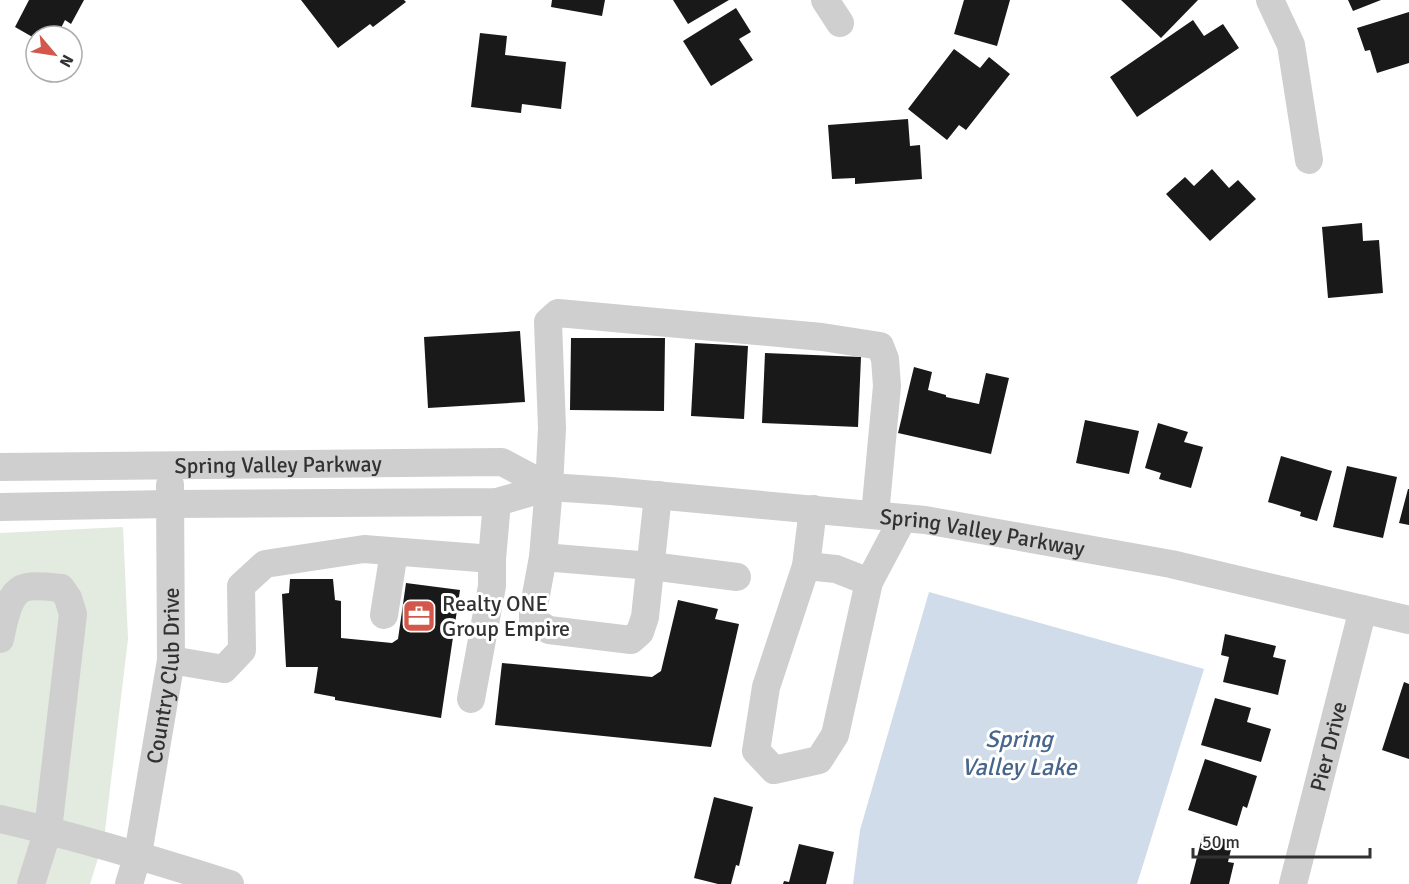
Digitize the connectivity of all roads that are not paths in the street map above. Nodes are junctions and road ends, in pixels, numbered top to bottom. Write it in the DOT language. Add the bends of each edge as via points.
graph roads {
  1 [pos="1270,0"];
  2 [pos="1310,160"];
  3 [pos="170,465"];
  4 [pos="0,467"];
  5 [pos="549,487"];
  6 [pos="658,495"];
  7 [pos="497,502"];
  8 [pos="170,504"];
  9 [pos="0,507"];
  10 [pos="813,509"];
  11 [pos="875,515"];
  12 [pos="903,518"];
  13 [pos="394,552"];
  14 [pos="543,557"];
  15 [pos="492,560"];
  16 [pos="651,566"];
  17 [pos="806,566"];
  18 [pos="737,577"];
  19 [pos="869,582"];
  20 [pos="1363,609"];
  21 [pos="384,615"];
  22 [pos="1409,620"];
  23 [pos="0,639"];
  24 [pos="171,660"];
  25 [pos="471,699"];
  26 [pos="0,819"];
  27 [pos="48,830"];
  28 [pos="138,854"];
  29 [pos="31,884"];
  30 [pos="129,884"];
  31 [pos="230,884"];
  32 [pos="1293,884"];
  1 -- 2 [label="street" via="1290,45"];
  3 -- 4 [label="street, Spring Valley Parkway"];
  3 -- 5 [label="street, Spring Valley Parkway" via="502,462"];
  3 -- 8 [label="street, Country Club Drive"];
  5 -- 6 [label="street, Spring Valley Parkway"];
  5 -- 7 [label="street, Spring Valley Parkway"];
  5 -- 11 [label="street" via="552,428 548,322 558,314 822,337 880,346 887,386"];
  5 -- 14 [label="street"];
  6 -- 10 [label="street, Spring Valley Parkway"];
  6 -- 16 [label="street"];
  7 -- 8 [label="street, Spring Valley Parkway"];
  7 -- 15 [label="street"];
  8 -- 9 [label="street, Spring Valley Parkway"];
  8 -- 24 [label="street, Country Club Drive"];
  10 -- 11 [label="street, Spring Valley Parkway"];
  10 -- 17 [label="street"];
  11 -- 12 [label="street, Spring Valley Parkway"];
  12 -- 19 [label="street"];
  12 -- 20 [label="street, Spring Valley Parkway" via="1171,564"];
  13 -- 15 [label="street"];
  13 -- 21 [label="street"];
  13 -- 24 [label="street" via="364,549 265,564 241,586 242,650 224,669"];
  14 -- 16 [label="street"];
  14 -- 16 [label="street" via="533,621 549,630 632,640 640,632 645,617"];
  15 -- 25 [label="street" via="492,586"];
  16 -- 18 [label="street"];
  17 -- 19 [label="street" via="836,569"];
  17 -- 19 [label="street" via="766,687 756,751 774,770 819,760 835,735"];
  20 -- 22 [label="street, Spring Valley Parkway"];
  20 -- 32 [label="street, Pier Drive"];
  23 -- 27 [label="street" via="17,592 27,587 61,588 73,614"];
  24 -- 28 [label="street, Country Club Drive"];
  26 -- 27 [label="street"];
  27 -- 28 [label="street"];
  27 -- 29 [label="street"];
  28 -- 30 [label="street, Country Club Drive"];
  28 -- 31 [label="street"];
}
